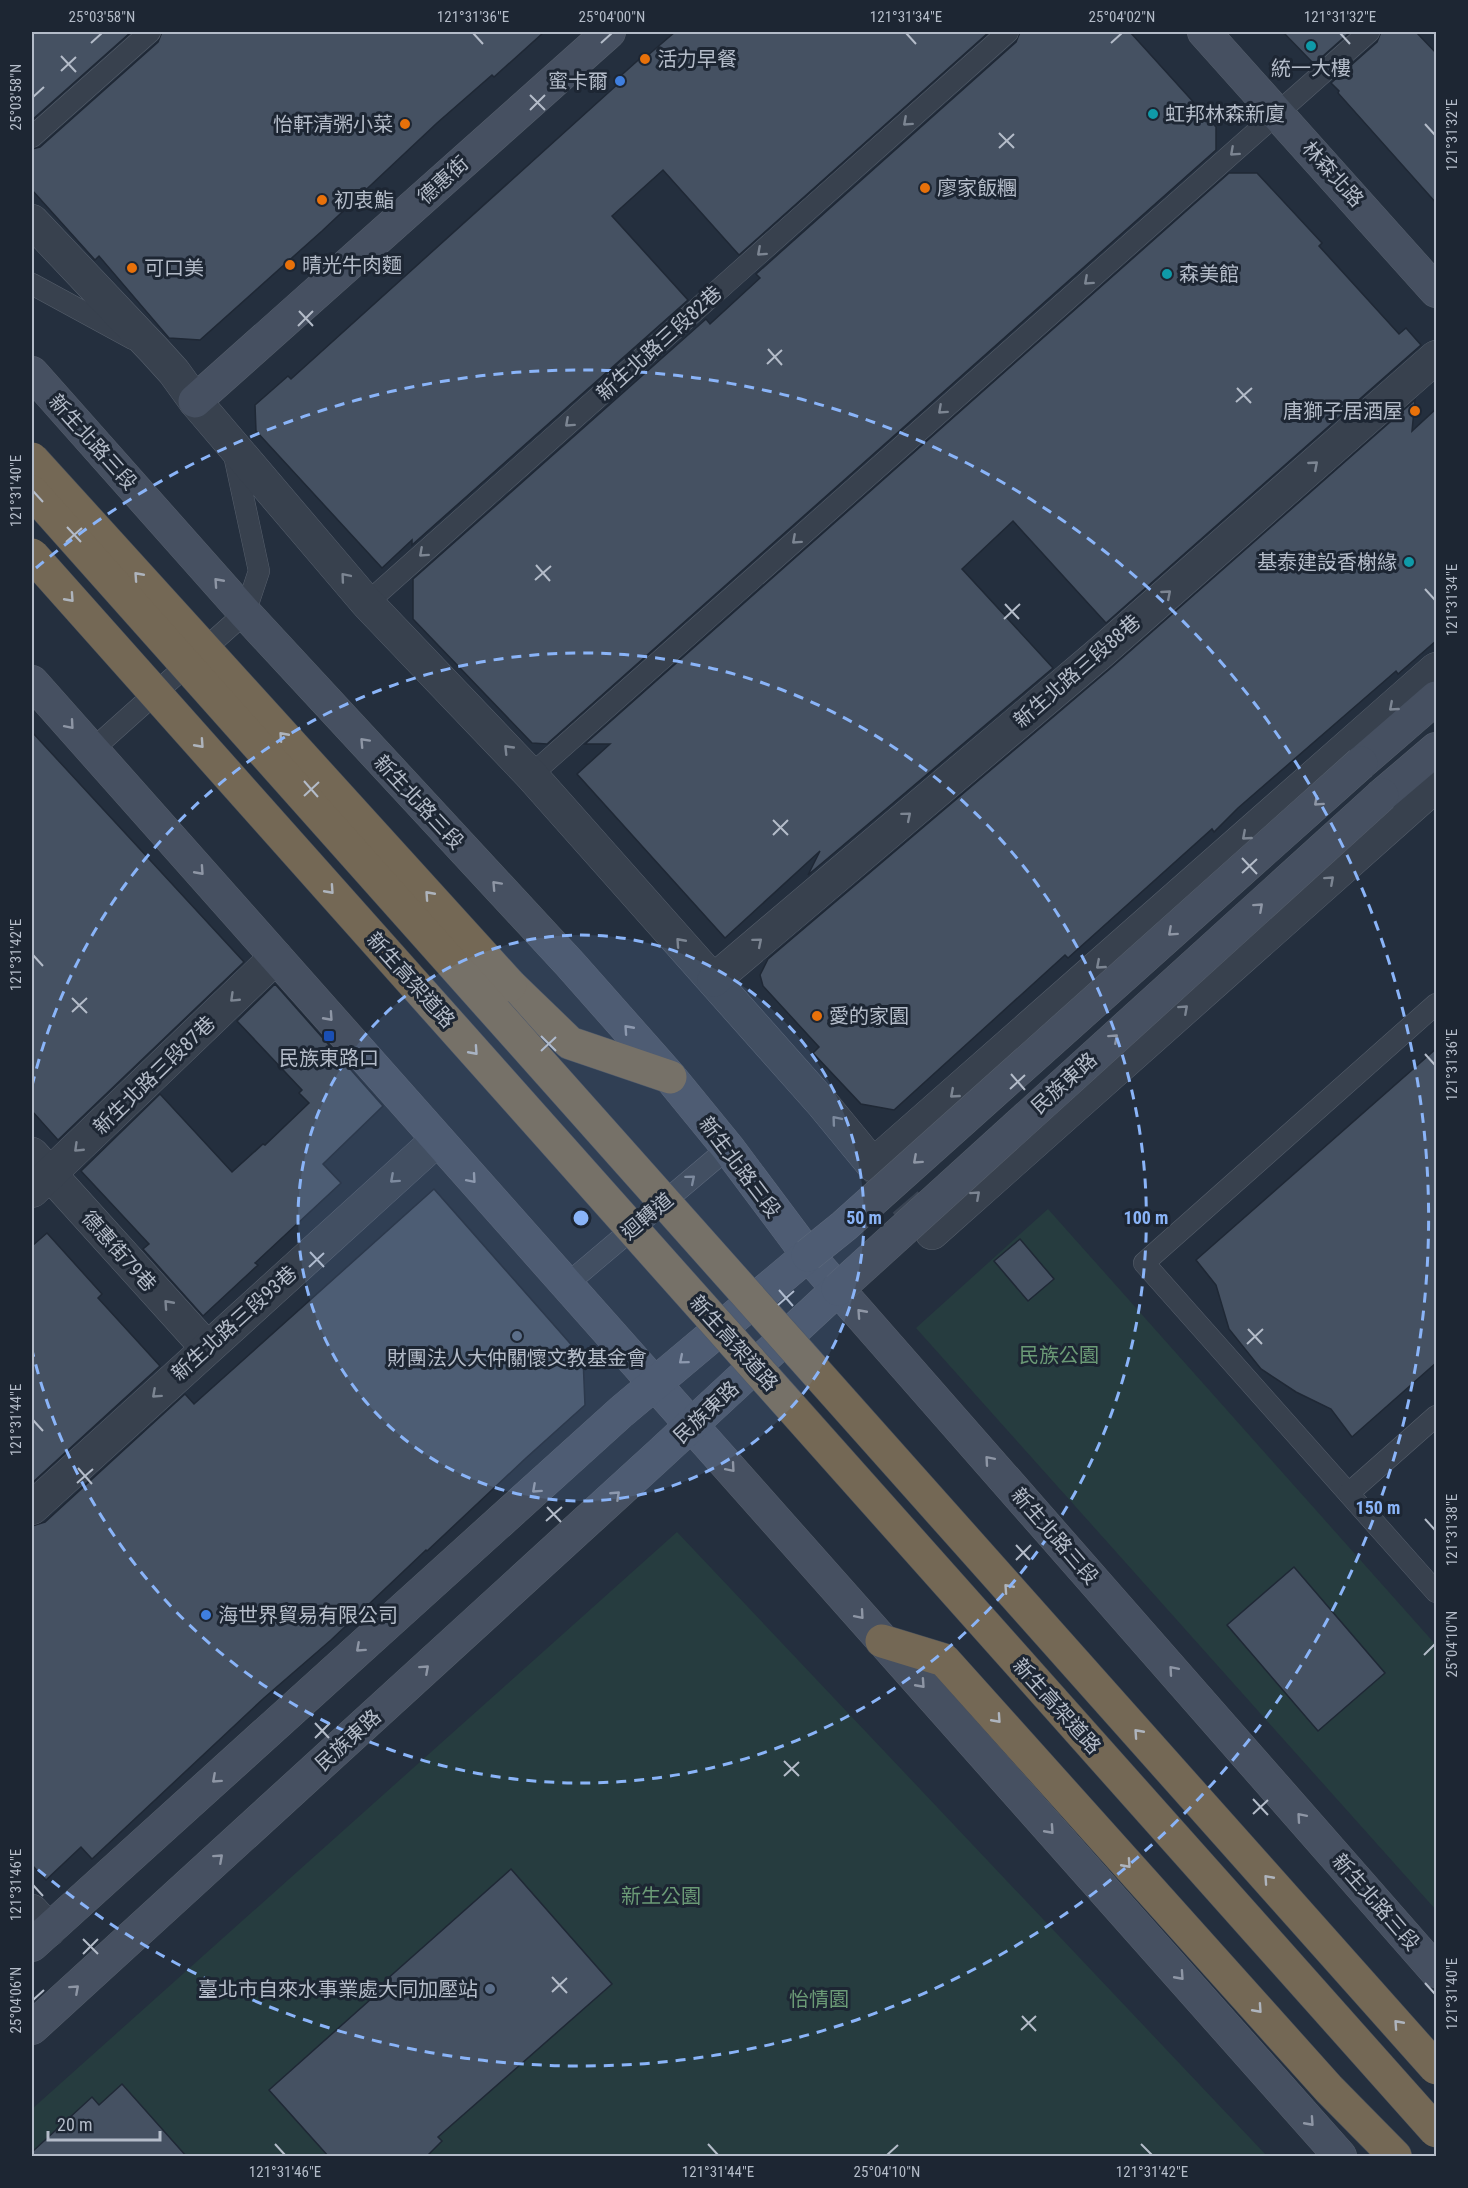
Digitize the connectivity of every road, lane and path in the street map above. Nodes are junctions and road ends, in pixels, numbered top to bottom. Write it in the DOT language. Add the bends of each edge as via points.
graph roads {
  1 [pos="150,32"];
  2 [pos="609,32"];
  3 [pos="1008,32"];
  4 [pos="1204,32"];
  5 [pos="1369,32"];
  6 [pos="1278,113"];
  7 [pos="32,137"];
  8 [pos="32,221"];
  9 [pos="32,284"];
  10 [pos="1437,291"];
  11 [pos="155,351"];
  12 [pos="1437,357"];
  13 [pos="32,373"];
  14 [pos="195,401"];
  15 [pos="231,441"];
  16 [pos="32,459"];
  17 [pos="32,492"];
  18 [pos="32,555"];
  19 [pos="367,603"];
  20 [pos="245,613"];
  21 [pos="1437,669"];
  22 [pos="32,682"];
  23 [pos="1437,698"];
  24 [pos="1437,749"];
  25 [pos="92,750"];
  26 [pos="531,775"];
  27 [pos="1437,785"];
  28 [pos="276,957"];
  29 [pos="714,980"];
  30 [pos="1437,1004"];
  31 [pos="670,1077"];
  32 [pos="438,1140"];
  33 [pos="728,1148"];
  34 [pos="38,1173"];
  35 [pos="932,1233"];
  36 [pos="808,1255"];
  37 [pos="566,1285"];
  38 [pos="838,1289"];
  39 [pos="207,1348"];
  40 [pos="655,1383"];
  41 [pos="1437,1416"];
  42 [pos="691,1426"];
  43 [pos="1349,1493"];
  44 [pos="32,1508"];
  45 [pos="1437,1592"];
  46 [pos="882,1641"];
  47 [pos="37,1928"];
  48 [pos="1437,1971"];
  49 [pos="32,2028"];
  50 [pos="1437,2068"];
  51 [pos="1437,2131"];
  52 [pos="1340,2157"];
  53 [pos="1395,2157"];
  1 -- 7 [label="lane"];
  2 -- 14 [label="street, 德惠街"];
  3 -- 19 [label="lane, 新生北路三段82巷, one-way"];
  4 -- 6 [label="street, 林森北路"];
  5 -- 6 [label="lane"];
  6 -- 10 [label="street, 林森北路"];
  6 -- 26 [label="lane, one-way"];
  8 -- 11 [label="street"];
  9 -- 11 [label="lane"];
  11 -- 14 [label="street"];
  29 -- 12 [label="street, 新生北路三段88巷, one-way" via="1100,653"];
  20 -- 13 [label="street, 新生北路三段, one-way"];
  14 -- 15 [label="street"];
  19 -- 15 [label="street, one-way"];
  15 -- 20 [label="lane" via="259,571"];
  31 -- 16 [label="highway, one-way, bridge" via="570,1044 510,985"];
  50 -- 17 [label="highway, 新生高架道路, one-way, bridge"];
  18 -- 51 [label="highway, 新生高架道路, one-way, bridge"];
  26 -- 19 [label="street, one-way"];
  20 -- 25 [label="lane"];
  31 -- 20 [label="street, 新生北路三段, one-way"];
  21 -- 29 [label="street, one-way" via="873,1165"];
  22 -- 25 [label="street, one-way"];
  23 -- 36 [label="street, 民族東路, one-way, bridge"];
  38 -- 24 [label="street, 民族東路, one-way, bridge"];
  25 -- 28 [label="street, one-way"];
  29 -- 26 [label="street, one-way"];
  35 -- 27 [label="street, one-way"];
  28 -- 32 [label="street, one-way"];
  28 -- 34 [label="street, 新生北路三段87巷, one-way"];
  30 -- 43 [label="lane" via="1144,1263"];
  31 -- 33 [label="street, 新生北路三段"];
  32 -- 37 [label="street, one-way"];
  32 -- 39 [label="street, 新生北路三段93巷, one-way"];
  33 -- 36 [label="street, 新生北路三段"];
  37 -- 33 [label="lane, 迴轉道, one-way"];
  39 -- 34 [label="street, 德惠街79巷, one-way"];
  36 -- 38 [label="street, 新生北路三段"];
  36 -- 40 [label="street, 民族東路, one-way"];
  37 -- 40 [label="street"];
  38 -- 42 [label="street, 民族東路"];
  48 -- 38 [label="street, 新生北路三段, one-way"];
  39 -- 44 [label="street, 新生北路三段93巷, one-way"];
  40 -- 42 [label="street"];
  40 -- 47 [label="street, 民族東路, one-way"];
  41 -- 43 [label="lane"];
  42 -- 46 [label="street, one-way"];
  49 -- 42 [label="street, 民族東路, one-way"];
  43 -- 45 [label="lane"];
  46 -- 52 [label="street, one-way"];
  46 -- 53 [label="highway, one-way" via="944,1660 1329,2089"];
}
